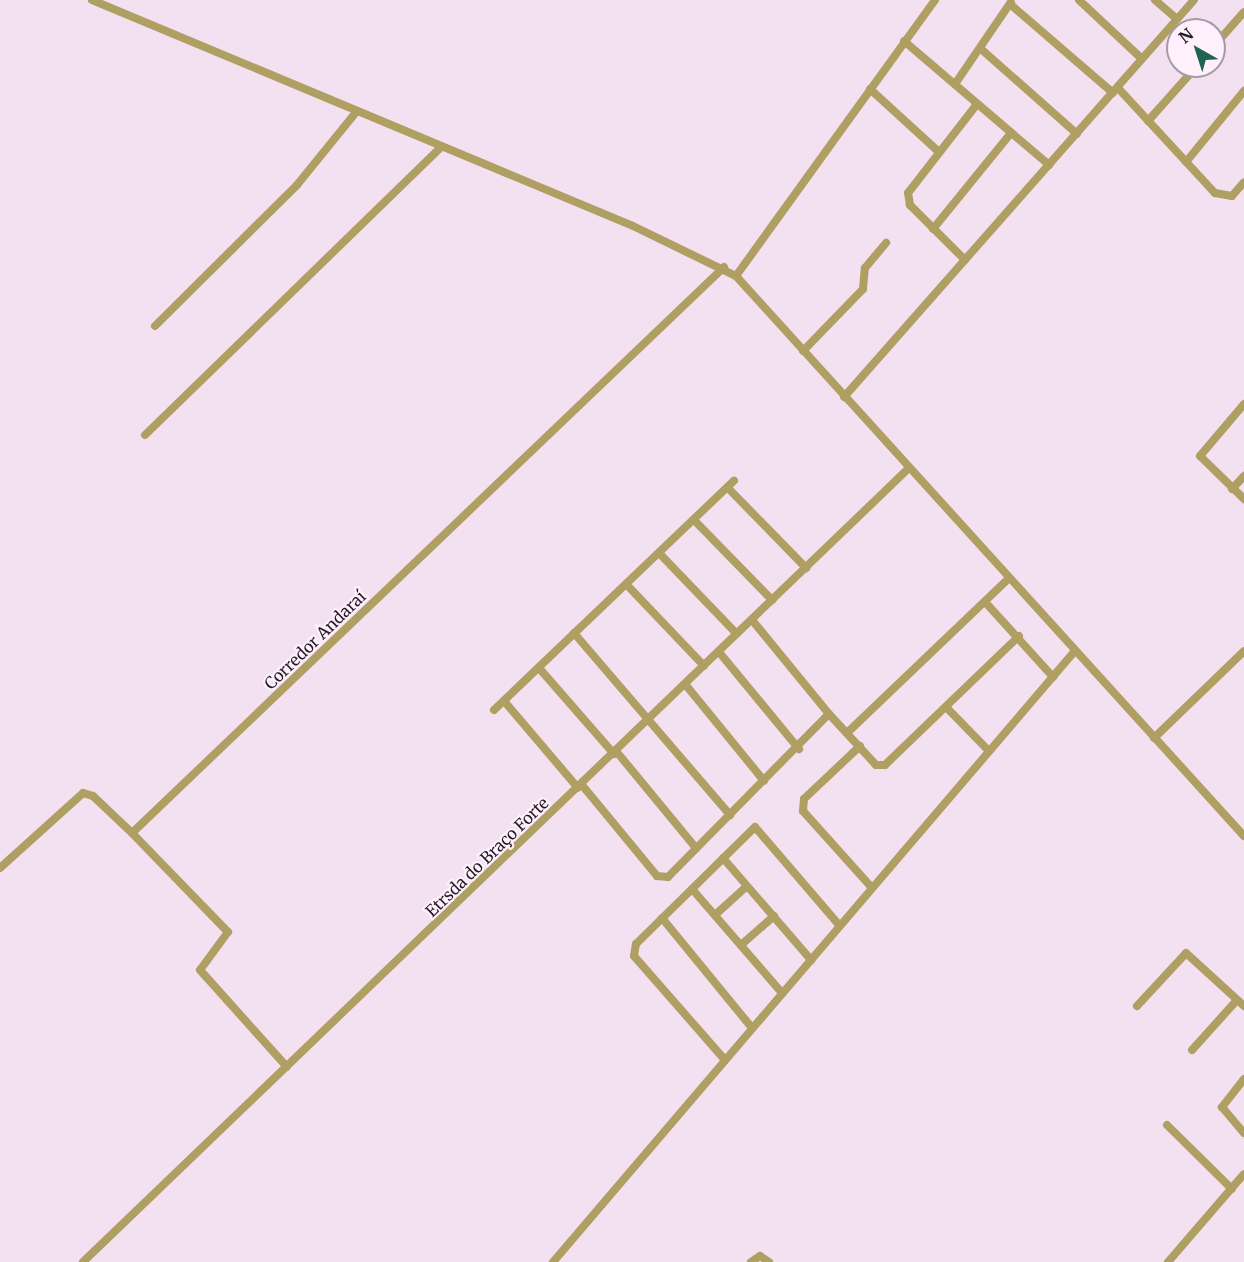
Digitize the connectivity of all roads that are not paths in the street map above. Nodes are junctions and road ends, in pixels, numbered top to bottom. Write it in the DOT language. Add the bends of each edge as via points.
graph roads {
  1 [pos="92,0"];
  2 [pos="935,0"];
  3 [pos="1079,0"];
  4 [pos="1155,0"];
  5 [pos="1194,0"];
  6 [pos="1011,2"];
  7 [pos="1244,12"];
  8 [pos="1176,18"];
  9 [pos="1178,18"];
  10 [pos="1166,32"];
  11 [pos="1226,32"];
  12 [pos="904,40"];
  13 [pos="981,49"];
  14 [pos="1142,59"];
  15 [pos="1186,78"];
  16 [pos="955,84"];
  17 [pos="870,89"];
  18 [pos="1115,90"];
  19 [pos="1244,91"];
  20 [pos="977,104"];
  21 [pos="357,111"];
  22 [pos="1148,121"];
  23 [pos="1011,133"];
  24 [pos="1077,134"];
  25 [pos="442,146"];
  26 [pos="939,152"];
  27 [pos="1186,162"];
  28 [pos="1049,165"];
  29 [pos="1244,183"];
  30 [pos="1241,190"];
  31 [pos="933,229"];
  32 [pos="886,243"];
  33 [pos="965,260"];
  34 [pos="724,267"];
  35 [pos="736,276"];
  36 [pos="155,326"];
  37 [pos="803,351"];
  38 [pos="843,397"];
  39 [pos="1244,404"];
  40 [pos="146,435"];
  41 [pos="908,469"];
  42 [pos="1244,476"];
  43 [pos="734,481"];
  44 [pos="728,488"];
  45 [pos="1232,489"];
  46 [pos="1244,499"];
  47 [pos="693,520"];
  48 [pos="659,553"];
  49 [pos="806,568"];
  50 [pos="1008,579"];
  51 [pos="626,584"];
  52 [pos="772,600"];
  53 [pos="986,603"];
  54 [pos="752,620"];
  55 [pos="574,633"];
  56 [pos="737,634"];
  57 [pos="1018,636"];
  58 [pos="1244,651"];
  59 [pos="719,652"];
  60 [pos="1074,652"];
  61 [pos="704,666"];
  62 [pos="539,668"];
  63 [pos="1053,677"];
  64 [pos="685,684"];
  65 [pos="504,701"];
  66 [pos="947,708"];
  67 [pos="494,710"];
  68 [pos="829,714"];
  69 [pos="649,720"];
  70 [pos="847,733"];
  71 [pos="1154,738"];
  72 [pos="860,746"];
  73 [pos="799,749"];
  74 [pos="989,751"];
  75 [pos="615,752"];
  76 [pos="764,781"];
  77 [pos="580,786"];
  78 [pos="730,814"];
  79 [pos="132,834"];
  80 [pos="1244,836"];
  81 [pos="696,848"];
  82 [pos="723,858"];
  83 [pos="0,868"];
  84 [pos="747,886"];
  85 [pos="872,888"];
  86 [pos="692,889"];
  87 [pos="715,915"];
  88 [pos="774,916"];
  89 [pos="662,918"];
  90 [pos="840,926"];
  91 [pos="741,945"];
  92 [pos="811,960"];
  93 [pos="782,993"];
  94 [pos="1237,1000"];
  95 [pos="1137,1006"];
  96 [pos="1244,1006"];
  97 [pos="752,1028"];
  98 [pos="1192,1050"];
  99 [pos="725,1060"];
  100 [pos="287,1067"];
  101 [pos="1244,1078"];
  102 [pos="1167,1125"];
  103 [pos="1244,1133"];
  104 [pos="1244,1174"];
  105 [pos="1232,1189"];
  106 [pos="83,1262"];
  107 [pos="553,1262"];
  108 [pos="751,1262"];
  109 [pos="769,1262"];
  110 [pos="1168,1262"];
  1 -- 21 [label="street"];
  2 -- 12 [label="street"];
  3 -- 14 [label="street"];
  4 -- 8 [label="street"];
  5 -- 9 [label="street"];
  6 -- 13 [label="street"];
  6 -- 18 [label="street"];
  7 -- 11 [label="street"];
  10 -- 14 [label="street"];
  12 -- 16 [label="street"];
  12 -- 17 [label="street"];
  13 -- 16 [label="street"];
  13 -- 24 [label="street"];
  14 -- 18 [label="street"];
  15 -- 22 [label="street"];
  16 -- 20 [label="street"];
  17 -- 26 [label="street"];
  17 -- 35 [label="street"];
  18 -- 22 [label="street"];
  18 -- 24 [label="street"];
  19 -- 27 [label="street"];
  20 -- 23 [label="street"];
  20 -- 26 [label="street"];
  21 -- 25 [label="street"];
  21 -- 36 [label="street" via="297,185"];
  22 -- 27 [label="street"];
  23 -- 28 [label="street"];
  23 -- 31 [label="street"];
  24 -- 28 [label="street"];
  25 -- 34 [label="street"];
  25 -- 40 [label="street"];
  26 -- 31 [label="street" via="908,193 910,205"];
  27 -- 30 [label="street" via="1215,193 1232,196"];
  28 -- 33 [label="street"];
  29 -- 30 [label="street"];
  31 -- 33 [label="street"];
  32 -- 37 [label="street" via="865,268 862,289"];
  33 -- 38 [label="street"];
  34 -- 35 [label="street"];
  34 -- 79 [label="street, Corredor Andaraí"];
  35 -- 37 [label="street"];
  37 -- 38 [label="street"];
  38 -- 41 [label="street"];
  39 -- 45 [label="street" via="1200,456"];
  41 -- 49 [label="street, Etrsda do Braço Forte"];
  41 -- 50 [label="street"];
  42 -- 45 [label="street"];
  43 -- 44 [label="street"];
  44 -- 47 [label="street"];
  44 -- 49 [label="street"];
  45 -- 46 [label="street"];
  47 -- 48 [label="street"];
  47 -- 52 [label="street"];
  48 -- 51 [label="street"];
  48 -- 56 [label="street"];
  49 -- 52 [label="street, Etrsda do Braço Forte"];
  50 -- 53 [label="street"];
  50 -- 60 [label="street"];
  51 -- 55 [label="street"];
  51 -- 61 [label="street"];
  52 -- 54 [label="street, Etrsda do Braço Forte"];
  53 -- 57 [label="street"];
  53 -- 70 [label="street"];
  54 -- 56 [label="street, Etrsda do Braço Forte"];
  54 -- 68 [label="street"];
  55 -- 62 [label="street"];
  55 -- 69 [label="street"];
  56 -- 59 [label="street, Etrsda do Braço Forte"];
  57 -- 63 [label="street"];
  57 -- 66 [label="street"];
  58 -- 71 [label="street"];
  59 -- 61 [label="street, Etrsda do Braço Forte"];
  59 -- 73 [label="street"];
  60 -- 63 [label="street"];
  60 -- 71 [label="street"];
  61 -- 64 [label="street, Etrsda do Braço Forte"];
  62 -- 65 [label="street"];
  62 -- 75 [label="street"];
  63 -- 74 [label="street"];
  64 -- 69 [label="street, Etrsda do Braço Forte"];
  64 -- 76 [label="street"];
  65 -- 67 [label="street"];
  65 -- 77 [label="street"];
  66 -- 72 [label="street" via="885,765 876,765"];
  66 -- 74 [label="street"];
  68 -- 70 [label="street"];
  68 -- 73 [label="street"];
  69 -- 75 [label="street, Etrsda do Braço Forte"];
  69 -- 78 [label="street"];
  70 -- 72 [label="street"];
  71 -- 80 [label="street"];
  72 -- 85 [label="street" via="804,799 803,811"];
  73 -- 76 [label="street"];
  74 -- 85 [label="street"];
  75 -- 77 [label="street, Etrsda do Braço Forte"];
  75 -- 81 [label="street"];
  76 -- 78 [label="street"];
  77 -- 81 [label="street" via="657,876 668,877"];
  77 -- 100 [label="street, Etrsda do Braço Forte"];
  78 -- 81 [label="street"];
  79 -- 83 [label="street" via="93,796 83,793"];
  79 -- 100 [label="street" via="228,932 200,970"];
  82 -- 84 [label="street"];
  82 -- 86 [label="street"];
  82 -- 90 [label="street" via="755,827"];
  84 -- 87 [label="street"];
  84 -- 88 [label="street"];
  85 -- 90 [label="street"];
  86 -- 87 [label="street"];
  86 -- 89 [label="street"];
  87 -- 91 [label="street"];
  88 -- 91 [label="street"];
  88 -- 92 [label="street"];
  89 -- 97 [label="street"];
  89 -- 99 [label="street" via="636,944 634,956"];
  90 -- 92 [label="street"];
  91 -- 93 [label="street"];
  92 -- 93 [label="street"];
  93 -- 97 [label="street"];
  94 -- 95 [label="street" via="1186,953"];
  94 -- 96 [label="street"];
  94 -- 98 [label="street"];
  97 -- 99 [label="street"];
  99 -- 107 [label="street"];
  100 -- 106 [label="street, Etrsda do Braço Forte"];
  101 -- 103 [label="street" via="1222,1107"];
  102 -- 105 [label="street"];
  104 -- 105 [label="street"];
  105 -- 110 [label="street"];
  108 -- 109 [label="street" via="760,1256"];
}
